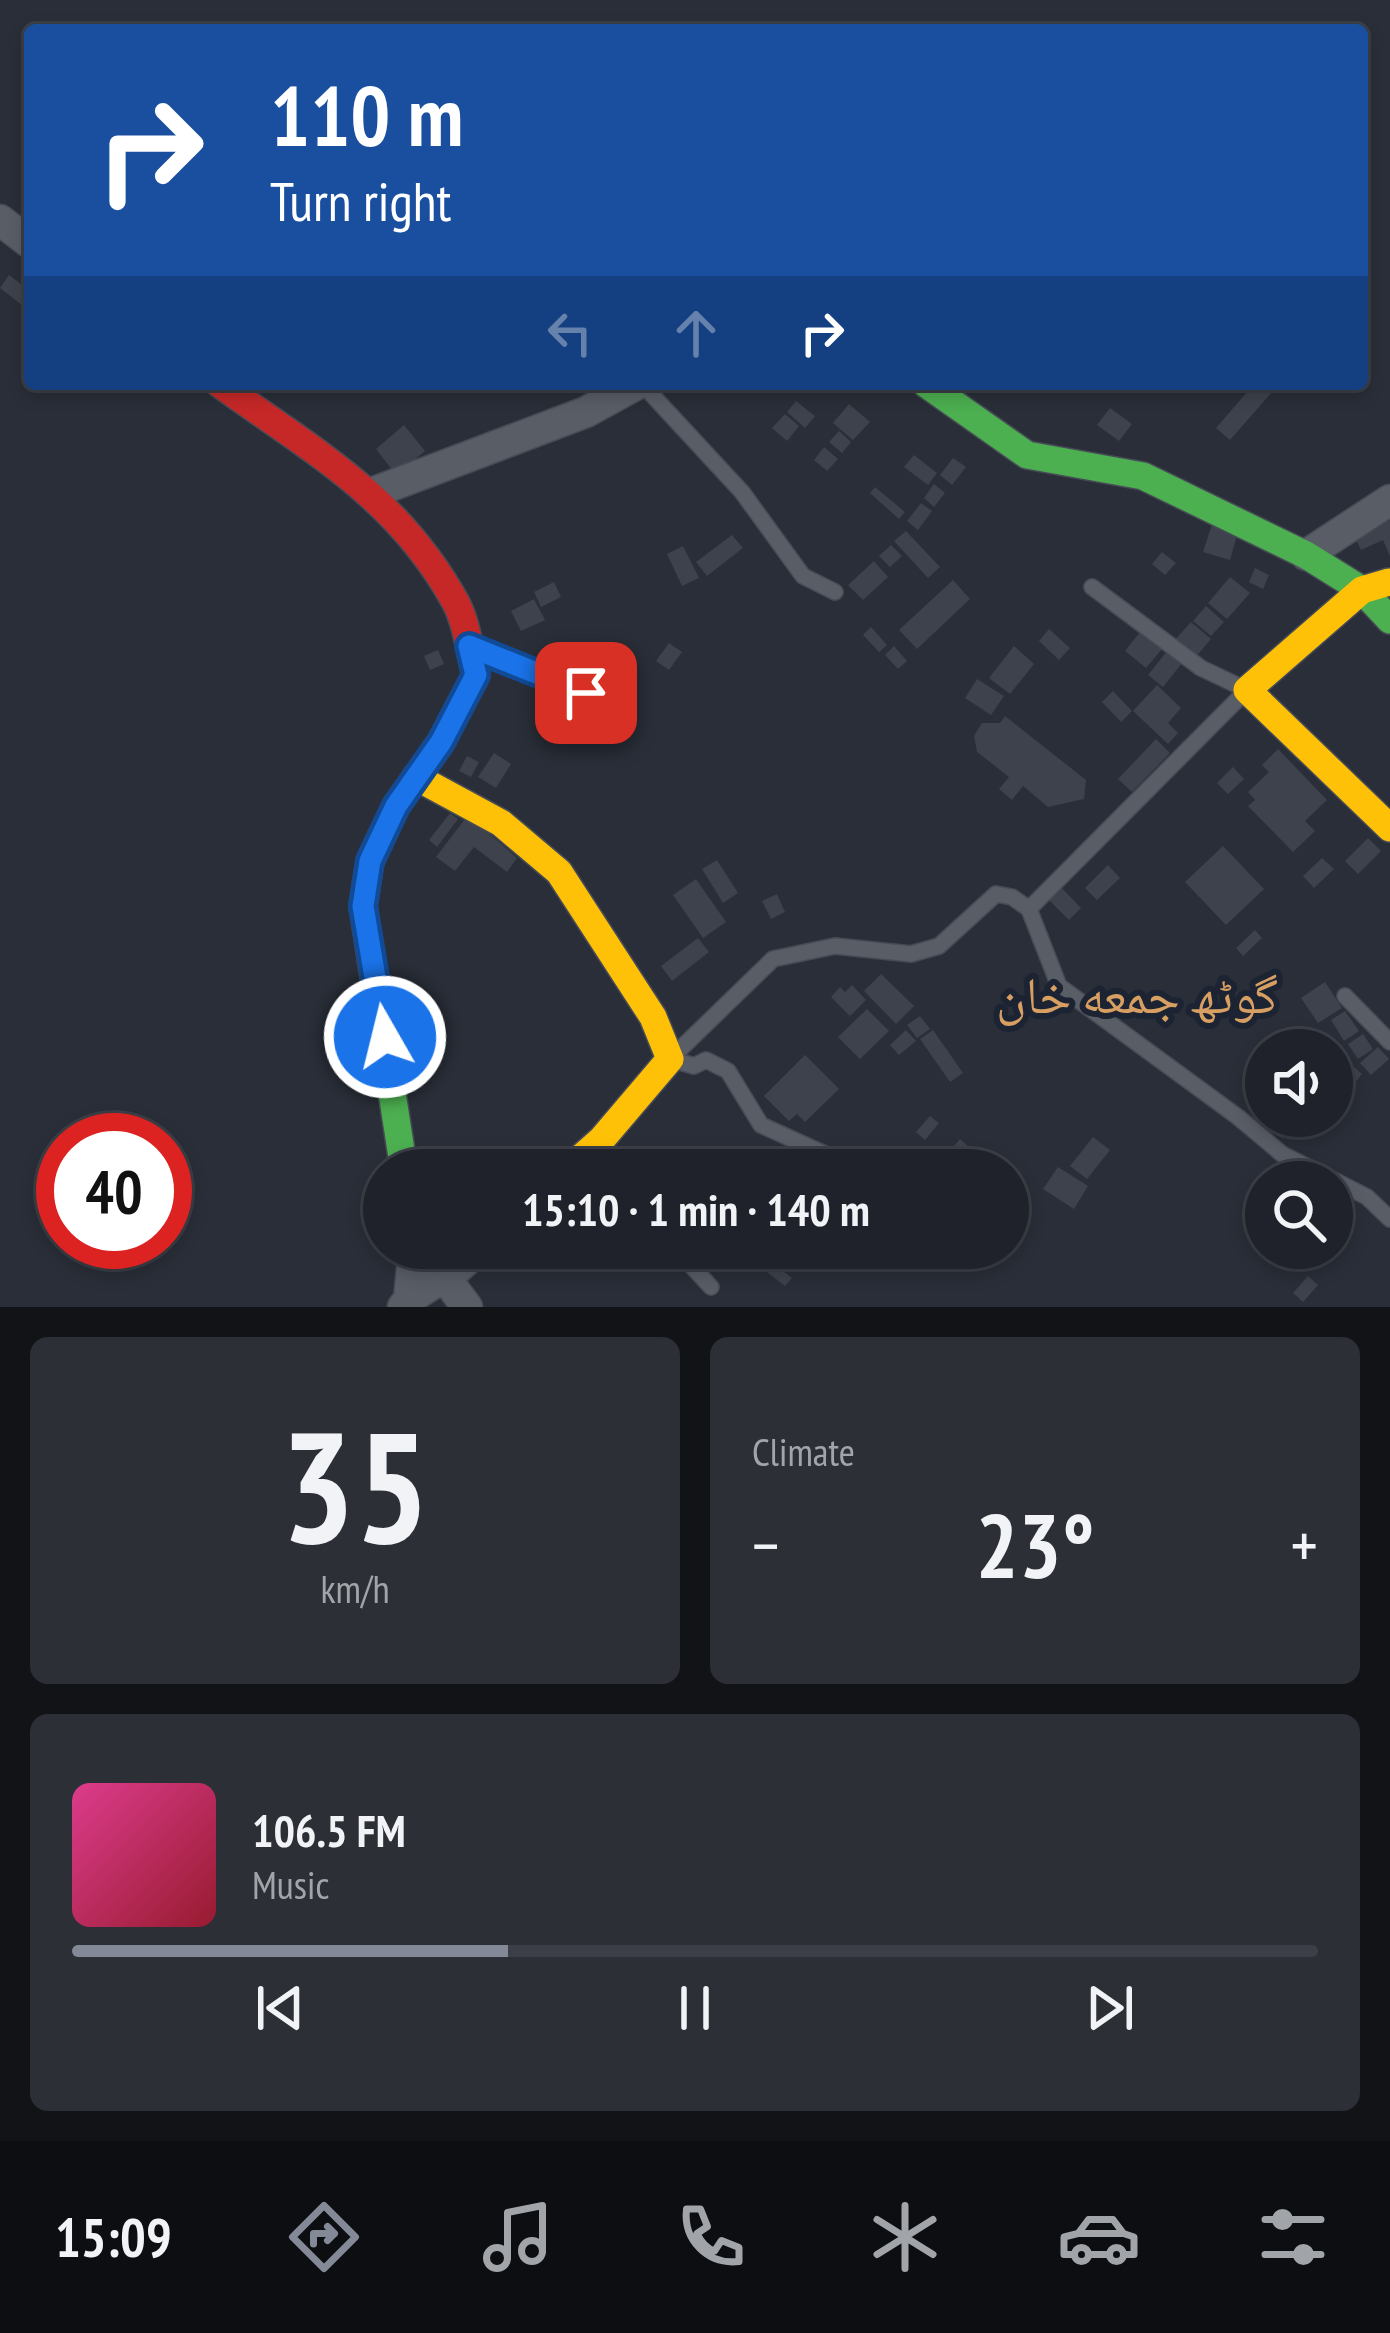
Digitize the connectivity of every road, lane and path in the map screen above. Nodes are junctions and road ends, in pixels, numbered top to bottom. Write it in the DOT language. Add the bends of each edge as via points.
graph roads {
  1 [pos="0,220"];
  2 [pos="24,238"];
  3 [pos="228,390"];
  4 [pos="628,390"];
  5 [pos="645,390"];
  6 [pos="935,390"];
  7 [pos="372,493"];
  8 [pos="1390,500"];
  9 [pos="1306,555"];
  10 [pos="1390,582"];
  11 [pos="1092,586"];
  12 [pos="1362,590"];
  13 [pos="835,592"];
  14 [pos="1390,620"];
  15 [pos="469,646"];
  16 [pos="1247,690"];
  17 [pos="626,708"];
  18 [pos="416,777"];
  19 [pos="1384,809"];
  20 [pos="1029,909"];
  21 [pos="1345,995"];
  22 [pos="1390,1042"];
  23 [pos="670,1059"];
  24 [pos="602,1139"];
  25 [pos="401,1149"];
  26 [pos="591,1149"];
  27 [pos="607,1149"];
  28 [pos="814,1149"];
  29 [pos="1390,1219"];
  30 [pos="411,1269"];
  31 [pos="454,1269"];
  32 [pos="694,1269"];
  33 [pos="445,1276"];
  34 [pos="711,1287"];
  35 [pos="406,1303"];
  36 [pos="467,1307"];
  1 -- 2 [label="street"];
  3 -- 7 [label="street"];
  4 -- 7 [label="street"];
  5 -- 13 [label="lane" via="742,492 803,576"];
  6 -- 9 [label="street" via="1027,455 1143,476"];
  7 -- 15 [label="street" via="403,524 458,607"];
  8 -- 9 [label="street"];
  9 -- 12 [label="street"];
  10 -- 12 [label="street"];
  11 -- 16 [label="lane" via="1201,668"];
  12 -- 14 [label="street"];
  12 -- 16 [label="street"];
  15 -- 17 [label="lane"];
  15 -- 18 [label="street" via="476,675"];
  16 -- 19 [label="street"];
  16 -- 20 [label="lane"];
  18 -- 23 [label="street" via="501,823 559,872 653,1017"];
  18 -- 25 [label="street" via="370,861 363,906"];
  20 -- 23 [label="lane" via="996,894 939,946 911,954 835,946 772,959"];
  20 -- 29 [label="lane" via="1059,986 1282,1154 1367,1197"];
  21 -- 22 [label="lane"];
  23 -- 24 [label="street"];
  23 -- 28 [label="lane" via="694,1066 706,1060 728,1071 761,1125"];
  24 -- 26 [label="street"];
  24 -- 27 [label="lane"];
  30 -- 35 [label="street"];
  31 -- 33 [label="street"];
  32 -- 34 [label="lane"];
  33 -- 35 [label="street"];
  33 -- 36 [label="street"];
}
